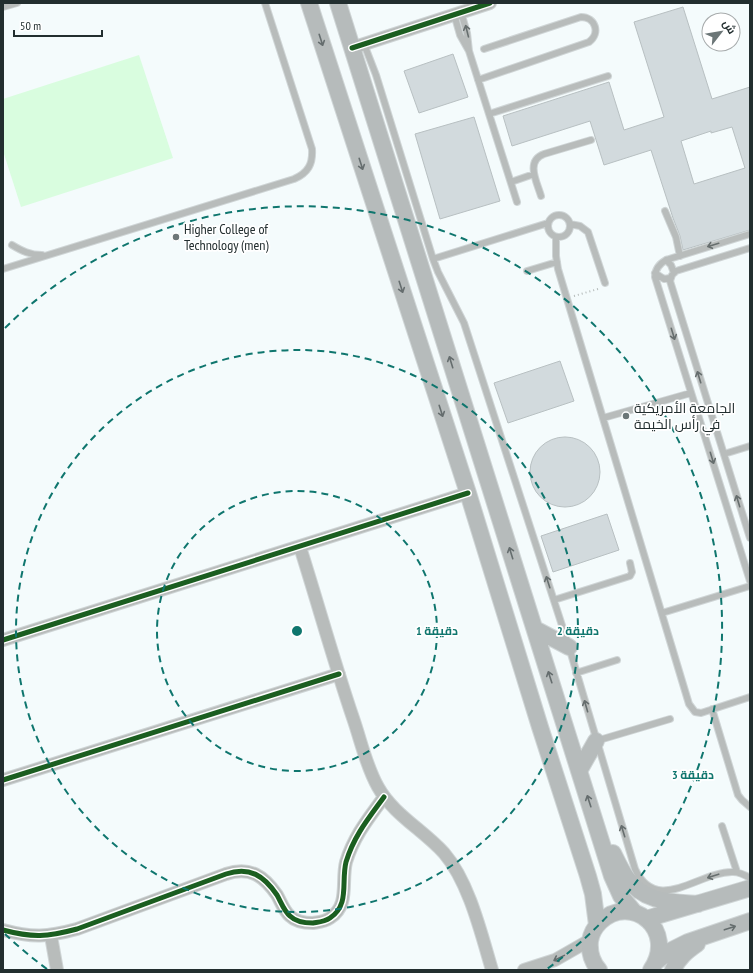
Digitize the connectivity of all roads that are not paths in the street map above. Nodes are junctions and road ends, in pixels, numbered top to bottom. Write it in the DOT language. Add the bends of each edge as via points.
graph roads {
  1 [pos="17,3"];
  2 [pos="265,3"];
  3 [pos="309,3"];
  4 [pos="338,3"];
  5 [pos="490,3"];
  6 [pos="3,7"];
  7 [pos="458,13"];
  8 [pos="358,45"];
  9 [pos="484,49"];
  10 [pos="608,76"];
  11 [pos="478,80"];
  12 [pos="489,114"];
  13 [pos="591,140"];
  14 [pos="534,174"];
  15 [pos="510,182"];
  16 [pos="541,196"];
  17 [pos="517,202"];
  18 [pos="665,211"];
  19 [pos="548,223"];
  20 [pos="570,224"];
  21 [pos="750,234"];
  22 [pos="556,237"];
  23 [pos="12,245"];
  24 [pos="750,248"];
  25 [pos="45,255"];
  26 [pos="680,256"];
  27 [pos="433,259"];
  28 [pos="666,260"];
  29 [pos="557,262"];
  30 [pos="3,269"];
  31 [pos="527,271"];
  32 [pos="655,273"];
  33 [pos="672,275"];
  34 [pos="605,283"];
  35 [pos="691,393"];
  36 [pos="603,418"];
  37 [pos="750,447"];
  38 [pos="724,454"];
  39 [pos="468,493"];
  40 [pos="750,538"];
  41 [pos="300,547"];
  42 [pos="630,563"];
  43 [pos="750,581"];
  44 [pos="750,586"];
  45 [pos="554,600"];
  46 [pos="662,613"];
  47 [pos="535,629"];
  48 [pos="3,640"];
  49 [pos="569,648"];
  50 [pos="617,660"];
  51 [pos="576,673"];
  52 [pos="339,674"];
  53 [pos="750,697"];
  54 [pos="712,709"];
  55 [pos="670,719"];
  56 [pos="596,741"];
  57 [pos="579,771"];
  58 [pos="3,780"];
  59 [pos="384,797"];
  60 [pos="750,807"];
  61 [pos="722,826"];
  62 [pos="599,834"];
  63 [pos="737,872"];
  64 [pos="750,878"];
  65 [pos="750,888"];
  66 [pos="698,904"];
  67 [pos="641,916"];
  68 [pos="750,921"];
  69 [pos="597,925"];
  70 [pos="3,930"];
  71 [pos="711,934"];
  72 [pos="51,936"];
  73 [pos="590,940"];
  74 [pos="654,966"];
  75 [pos="57,970"];
  76 [pos="492,970"];
  77 [pos="524,970"];
  78 [pos="599,970"];
  79 [pos="673,970"];
  1 -- 6 [label="lane"];
  2 -- 25 [label="lane" via="312,149 313,157 307,171 294,179"];
  3 -- 39 [label="main road, one-way"];
  4 -- 8 [label="main road"];
  5 -- 7 [label="street"];
  7 -- 8 [label="street"];
  7 -- 11 [label="lane" via="467,33 469,51"];
  8 -- 27 [label="lane" via="376,75"];
  47 -- 8 [label="main road, one-way"];
  9 -- 11 [label="lane" via="581,17 589,18 596,28 595,36 589,42"];
  10 -- 12 [label="lane"];
  11 -- 12 [label="lane"];
  12 -- 15 [label="lane"];
  13 -- 14 [label="lane" via="537,157 533,163"];
  14 -- 15 [label="lane"];
  14 -- 16 [label="lane"];
  15 -- 17 [label="lane"];
  18 -- 26 [label="lane" via="676,236"];
  19 -- 20 [label="lane" via="557,215 565,217"];
  19 -- 22 [label="lane" via="549,232"];
  19 -- 27 [label="lane"];
  20 -- 22 [label="lane" via="568,233"];
  20 -- 34 [label="lane" via="580,226 591,236"];
  21 -- 26 [label="lane, one-way"];
  22 -- 29 [label="lane"];
  23 -- 25 [label="lane" via="34,255"];
  24 -- 33 [label="lane" via="679,270"];
  25 -- 30 [label="lane"];
  26 -- 28 [label="lane"];
  45 -- 27 [label="lane, one-way" via="464,323"];
  28 -- 32 [label="lane" via="659,265"];
  28 -- 33 [label="lane" via="671,265"];
  29 -- 31 [label="lane"];
  29 -- 36 [label="lane"];
  32 -- 33 [label="lane" via="664,279"];
  32 -- 35 [label="lane, one-way"];
  38 -- 33 [label="lane, one-way" via="673,292"];
  35 -- 36 [label="lane"];
  35 -- 43 [label="lane, one-way"];
  36 -- 46 [label="lane"];
  37 -- 38 [label="lane"];
  40 -- 38 [label="lane, one-way"];
  39 -- 41 [label="street"];
  39 -- 69 [label="main road" via="588,876"];
  41 -- 48 [label="street"];
  41 -- 52 [label="street"];
  42 -- 45 [label="lane" via="630,576"];
  44 -- 46 [label="lane"];
  45 -- 49 [label="lane"];
  46 -- 54 [label="lane" via="691,707 698,713"];
  47 -- 49 [label="main road"];
  57 -- 47 [label="main road, one-way"];
  49 -- 51 [label="lane"];
  50 -- 51 [label="lane"];
  56 -- 51 [label="lane, one-way"];
  52 -- 58 [label="street"];
  52 -- 59 [label="street" via="372,775"];
  53 -- 54 [label="lane"];
  54 -- 60 [label="lane" via="738,795"];
  55 -- 56 [label="lane"];
  56 -- 57 [label="main road"];
  63 -- 56 [label="lane, one-way" via="722,873 669,890 654,889 642,881 635,869"];
  62 -- 57 [label="main road, one-way"];
  59 -- 72 [label="street" via="355,837 346,863 341,907 328,920 309,923 297,921 290,916 277,895 260,876 252,872 239,871"];
  59 -- 76 [label="street" via="427,836 452,864 471,903"];
  61 -- 63 [label="lane"];
  62 -- 66 [label="main road" via="626,878 636,888 662,902"];
  62 -- 67 [label="main road" via="616,886 626,904"];
  63 -- 64 [label="lane"];
  65 -- 66 [label="main road"];
  66 -- 67 [label="main road"];
  67 -- 69 [label="main road" via="625,912 614,913"];
  67 -- 74 [label="main road" via="654,927 659,938 660,950"];
  71 -- 68 [label="main road, one-way"];
  69 -- 73 [label="main road"];
  70 -- 72 [label="street" via="34,936"];
  71 -- 74 [label="main road" via="678,946"];
  71 -- 79 [label="main road" via="684,953"];
  72 -- 75 [label="street"];
  73 -- 77 [label="street, one-way" via="555,960"];
  73 -- 78 [label="main road" via="592,958"];
}
